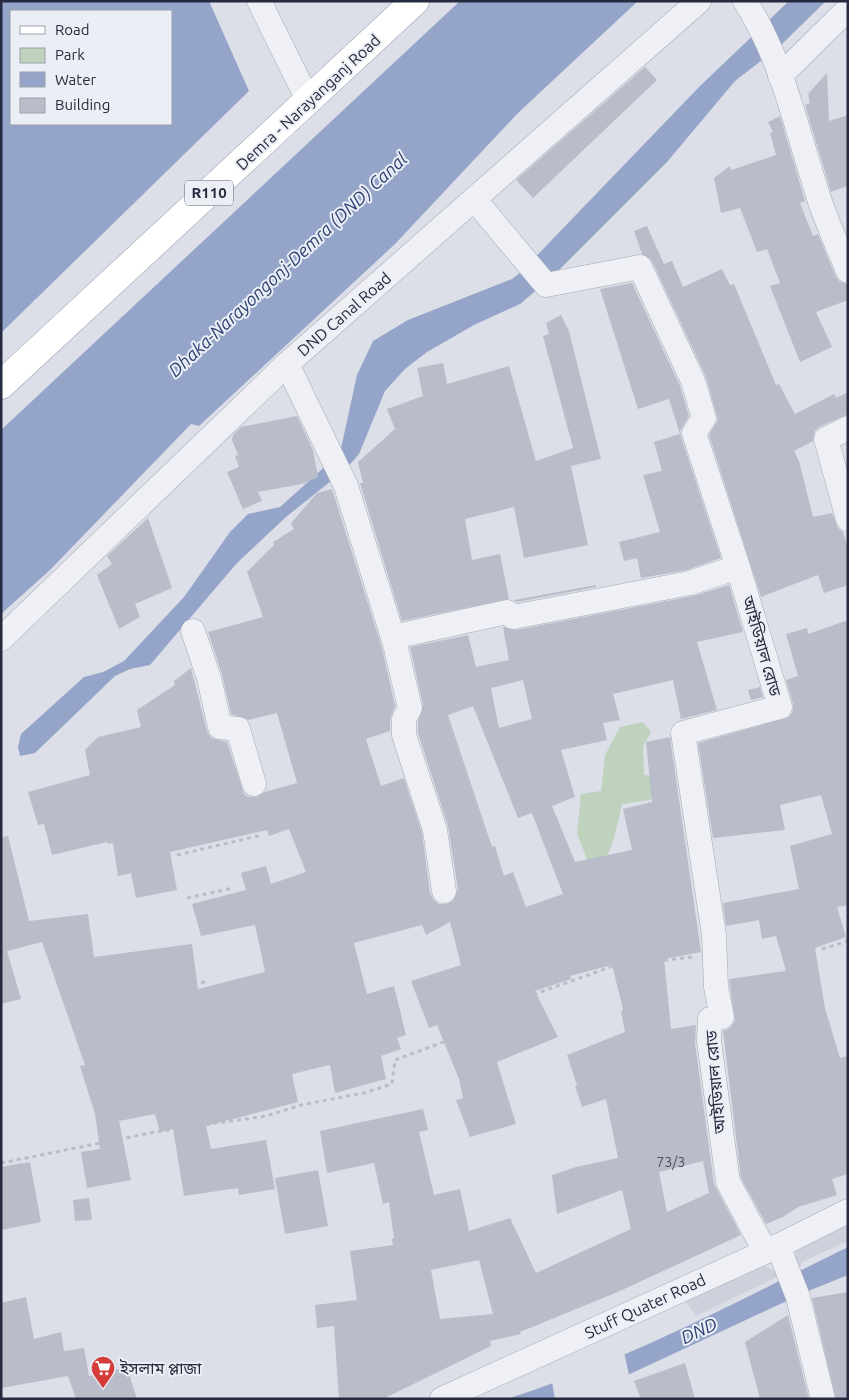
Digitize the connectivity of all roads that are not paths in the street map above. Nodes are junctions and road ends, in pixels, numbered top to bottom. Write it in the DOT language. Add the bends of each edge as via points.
graph roads {
  1 [pos="259,1"];
  2 [pos="415,1"];
  3 [pos="699,1"];
  4 [pos="744,1"];
  5 [pos="848,9"];
  6 [pos="777,67"];
  7 [pos="309,102"];
  8 [pos="474,199"];
  9 [pos="848,271"];
  10 [pos="287,364"];
  11 [pos="1,385"];
  12 [pos="848,428"];
  13 [pos="848,519"];
  14 [pos="738,568"];
  15 [pos="193,631"];
  16 [pos="392,637"];
  17 [pos="1,640"];
  18 [pos="254,784"];
  19 [pos="444,892"];
  20 [pos="848,1212"];
  21 [pos="772,1248"];
  22 [pos="442,1399"];
  23 [pos="823,1399"];
  1 -- 7 [label="street"];
  2 -- 7 [label="main road, Demra - Narayanganj Road / R110"];
  3 -- 8 [label="street, DND Canal Road"];
  4 -- 6 [label="street"];
  5 -- 6 [label="street"];
  6 -- 9 [label="street" via="816,192"];
  7 -- 11 [label="main road, Demra - Narayanganj Road / R110"];
  8 -- 10 [label="street, DND Canal Road"];
  8 -- 14 [label="street, আইডিয়াল রোড" via="546,286 640,267 693,382 704,418 694,433"];
  10 -- 16 [label="street" via="342,479"];
  10 -- 17 [label="street, DND Canal Road"];
  12 -- 13 [label="street" via="826,439"];
  14 -- 16 [label="street" via="690,583 513,617 507,612"];
  14 -- 21 [label="street, আইডিয়াল রোড" via="780,707 683,733 722,1017 710,1019 709,1041 728,1182"];
  15 -- 18 [label="street" via="209,678 220,727 238,730"];
  16 -- 19 [label="street" via="410,708 404,719 404,735 435,830"];
  20 -- 21 [label="street, Stuff Quater Road"];
  21 -- 22 [label="street, Stuff Quater Road"];
  21 -- 23 [label="street" via="790,1273"];
}
